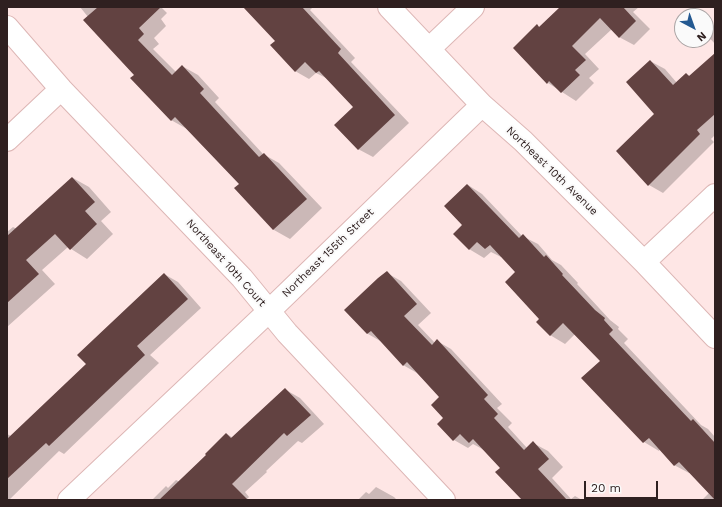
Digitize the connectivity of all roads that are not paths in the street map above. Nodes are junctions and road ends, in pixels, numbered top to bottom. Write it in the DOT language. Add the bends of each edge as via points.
graph roads {
  1 [pos="389,7"];
  2 [pos="473,7"];
  3 [pos="7,27"];
  4 [pos="429,49"];
  5 [pos="61,89"];
  6 [pos="482,105"];
  7 [pos="7,140"];
  8 [pos="715,195"];
  9 [pos="644,262"];
  10 [pos="269,311"];
  11 [pos="715,337"];
  12 [pos="69,500"];
  13 [pos="444,500"];
  1 -- 4 [label="street, Northeast 10th Avenue"];
  2 -- 4 [label="street"];
  3 -- 5 [label="street, Northeast 10th Court"];
  4 -- 6 [label="street, Northeast 10th Avenue"];
  5 -- 7 [label="street"];
  5 -- 10 [label="street, Northeast 10th Court" via="242,278"];
  6 -- 9 [label="street, Northeast 10th Avenue" via="523,141"];
  6 -- 10 [label="street, Northeast 155th Street"];
  8 -- 9 [label="street"];
  9 -- 11 [label="street, Northeast 10th Avenue"];
  10 -- 12 [label="street, Northeast 155th Street"];
  10 -- 13 [label="street, Northeast 10th Court"];
}
